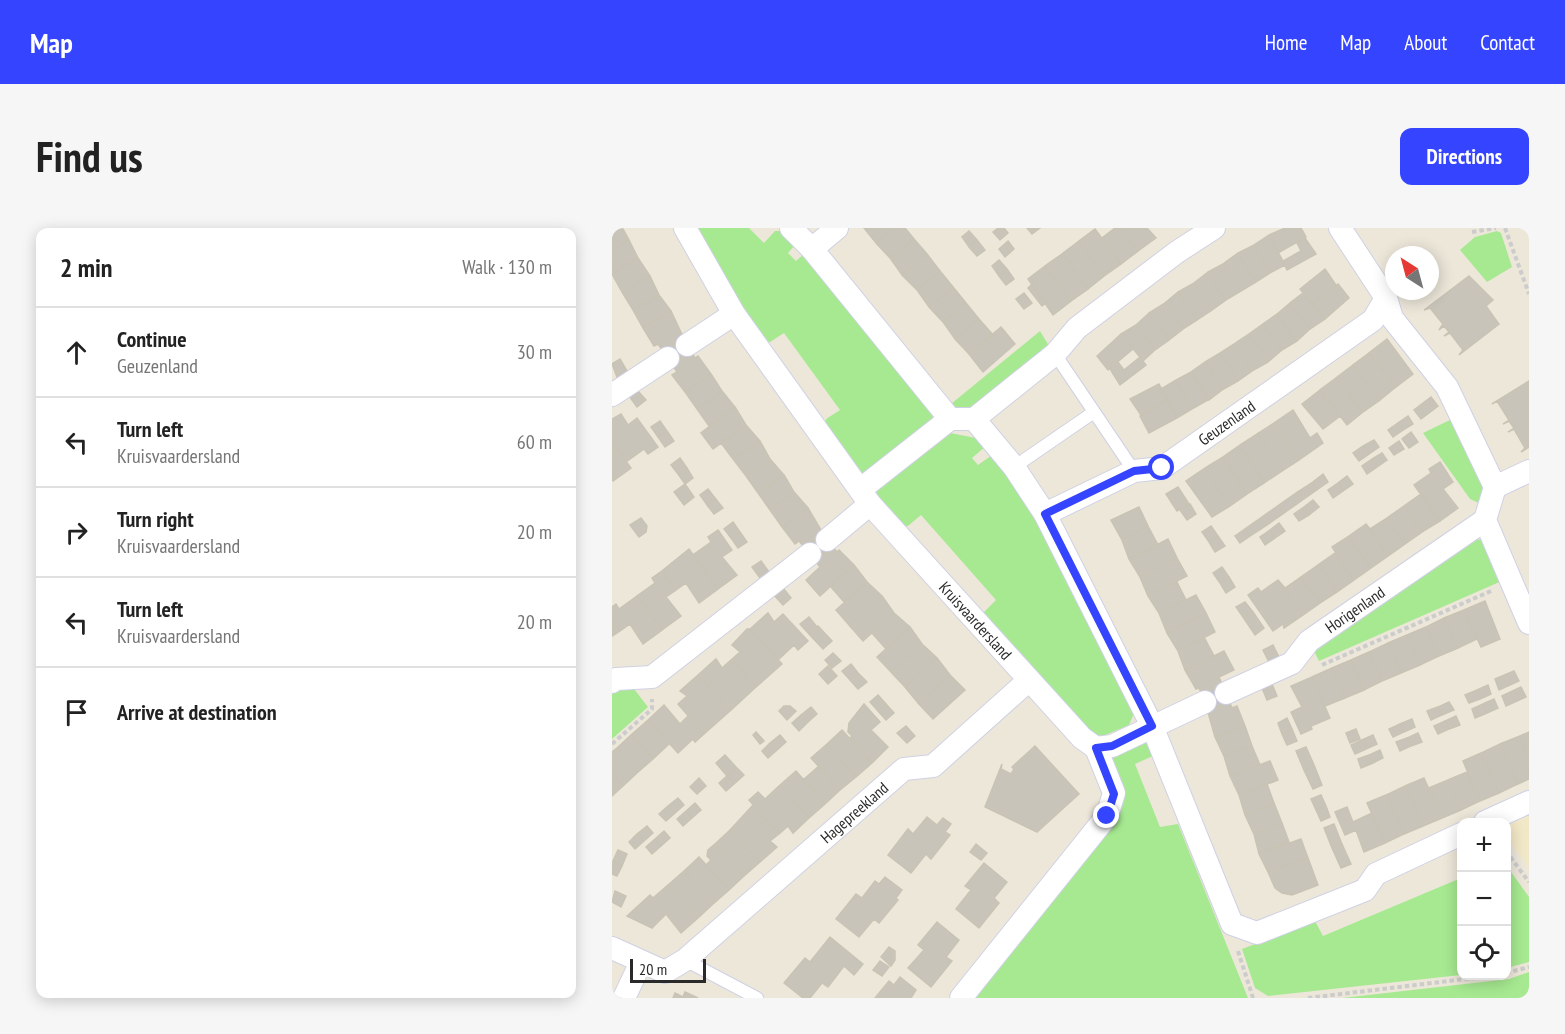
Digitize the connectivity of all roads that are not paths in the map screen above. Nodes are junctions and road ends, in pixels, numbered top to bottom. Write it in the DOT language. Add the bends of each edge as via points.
graph roads {
  1 [pos="685,228"];
  2 [pos="791,228"];
  3 [pos="837,228"];
  4 [pos="1214,228"];
  5 [pos="1340,228"];
  6 [pos="812,249"];
  7 [pos="1385,296"];
  8 [pos="1385,300"];
  9 [pos="1387,300"];
  10 [pos="734,315"];
  11 [pos="687,345"];
  12 [pos="1055,354"];
  13 [pos="668,358"];
  14 [pos="612,395"];
  15 [pos="1094,412"];
  16 [pos="950,419"];
  17 [pos="974,419"];
  18 [pos="1014,467"];
  19 [pos="1134,471"];
  20 [pos="1529,471"];
  21 [pos="1495,487"];
  22 [pos="866,496"];
  23 [pos="1045,514"];
  24 [pos="1485,520"];
  25 [pos="1529,623"];
  26 [pos="1029,680"];
  27 [pos="612,682"];
  28 [pos="1226,693"];
  29 [pos="1205,702"];
  30 [pos="1152,726"];
  31 [pos="1096,748"];
  32 [pos="1529,802"];
  33 [pos="1494,818"];
  34 [pos="1457,836"];
  35 [pos="612,948"];
  36 [pos="685,960"];
  37 [pos="641,962"];
  38 [pos="624,998"];
  39 [pos="757,998"];
  40 [pos="961,998"];
  1 -- 10 [label="street, Kruisvaardersland"];
  2 -- 6 [label="street"];
  3 -- 6 [label="street"];
  4 -- 12 [label="street" via="1077,328"];
  5 -- 7 [label="street"];
  6 -- 16 [label="street"];
  8 -- 19 [label="street, Geuzenland" via="1373,320 1251,408 1162,468"];
  9 -- 21 [label="street" via="1392,318 1448,387"];
  10 -- 11 [label="street"];
  10 -- 22 [label="street, Kruisvaardersland"];
  12 -- 15 [label="lane"];
  12 -- 17 [label="street"];
  13 -- 14 [label="street"];
  15 -- 18 [label="lane"];
  15 -- 19 [label="lane"];
  16 -- 17 [label="street"];
  16 -- 22 [label="street"];
  17 -- 18 [label="street"];
  18 -- 23 [label="street"];
  19 -- 23 [label="street, Geuzenland"];
  20 -- 21 [label="street"];
  21 -- 24 [label="street"];
  22 -- 26 [label="street, Kruisvaardersland"];
  22 -- 27 [label="street" via="819,547 652,677"];
  23 -- 30 [label="street"];
  24 -- 25 [label="street"];
  24 -- 28 [label="street, Horigenland" via="1310,641 1292,663"];
  26 -- 31 [label="street, Kruisvaardersland"];
  26 -- 36 [label="street, Hagepreekland" via="933,766 904,769"];
  29 -- 30 [label="street"];
  30 -- 31 [label="street" via="1112,746"];
  30 -- 34 [label="street" via="1232,924 1257,933 1365,890 1376,874"];
  31 -- 40 [label="street, Kruisvaardersland" via="1114,794 1107,816"];
  32 -- 33 [label="street"];
  35 -- 37 [label="street, Hagepreekland"];
  36 -- 37 [label="street, Hagepreekland" via="665,972"];
  36 -- 39 [label="lane"];
  37 -- 38 [label="street"];
}
